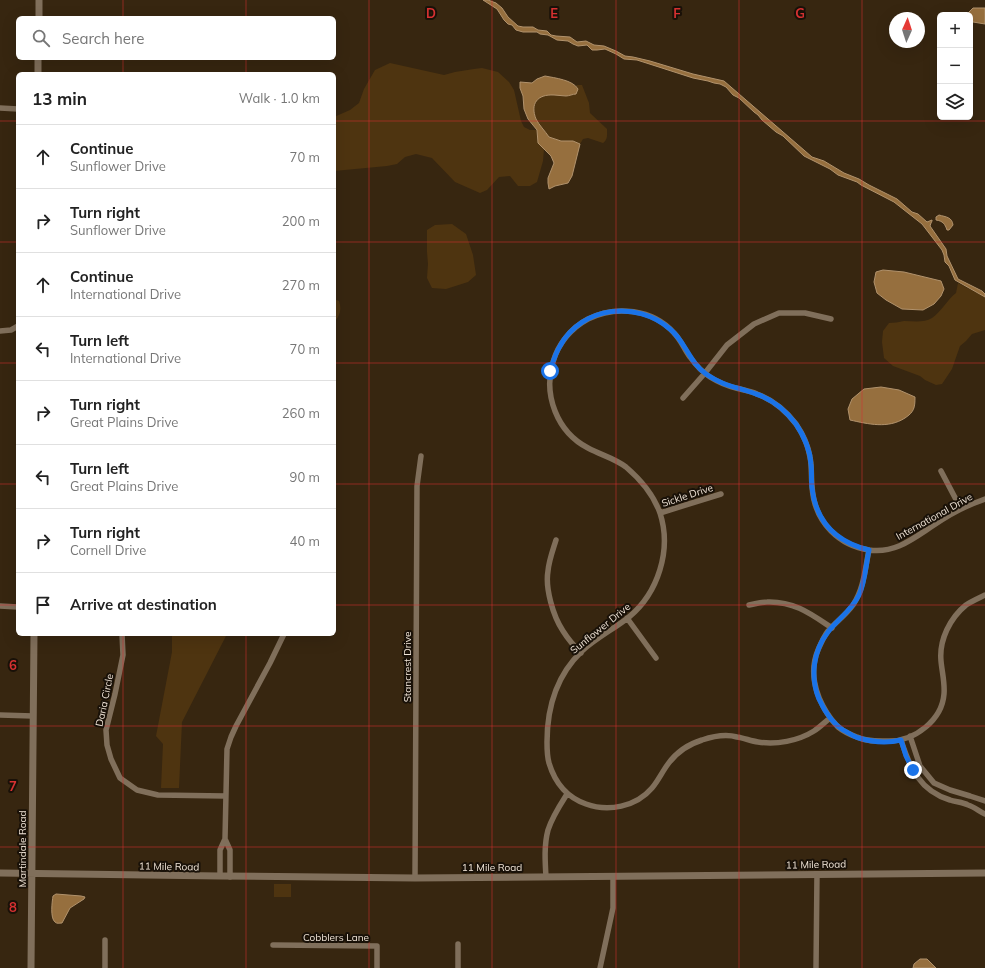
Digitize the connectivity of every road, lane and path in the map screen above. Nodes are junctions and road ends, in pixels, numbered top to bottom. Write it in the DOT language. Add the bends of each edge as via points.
graph roads {
  1 [pos="39,0"];
  2 [pos="39,16"];
  3 [pos="38,60"];
  4 [pos="38,72"];
  5 [pos="0,108"];
  6 [pos="16,109"];
  7 [pos="831,319"];
  8 [pos="16,327"];
  9 [pos="0,331"];
  10 [pos="705,374"];
  11 [pos="683,398"];
  12 [pos="421,456"];
  13 [pos="941,471"];
  14 [pos="721,494"];
  15 [pos="985,499"];
  16 [pos="961,509"];
  17 [pos="660,513"];
  18 [pos="556,540"];
  19 [pos="869,550"];
  20 [pos="985,595"];
  21 [pos="749,605"];
  22 [pos="0,606"];
  23 [pos="16,607"];
  24 [pos="627,618"];
  25 [pos="832,628"];
  26 [pos="34,636"];
  27 [pos="122,636"];
  28 [pos="283,636"];
  29 [pos="581,653"];
  30 [pos="656,658"];
  31 [pos="0,715"];
  32 [pos="33,716"];
  33 [pos="830,718"];
  34 [pos="910,736"];
  35 [pos="901,740"];
  36 [pos="920,766"];
  37 [pos="913,770"];
  38 [pos="934,783"];
  39 [pos="930,791"];
  40 [pos="567,794"];
  41 [pos="226,796"];
  42 [pos="970,796"];
  43 [pos="985,801"];
  44 [pos="967,804"];
  45 [pos="985,814"];
  46 [pos="225,839"];
  47 [pos="0,873"];
  48 [pos="32,873"];
  49 [pos="985,873"];
  50 [pos="818,874"];
  51 [pos="220,876"];
  52 [pos="230,876"];
  53 [pos="613,876"];
  54 [pos="546,877"];
  55 [pos="415,878"];
  56 [pos="105,940"];
  57 [pos="458,944"];
  58 [pos="273,945"];
  59 [pos="31,968"];
  60 [pos="105,968"];
  61 [pos="377,968"];
  62 [pos="458,968"];
  63 [pos="600,968"];
  64 [pos="816,968"];
  1 -- 2 [label="street"];
  3 -- 4 [label="street"];
  5 -- 6 [label="street"];
  7 -- 10 [label="street" via="805,313 779,313 754,324 727,345"];
  8 -- 9 [label="street"];
  10 -- 11 [label="street"];
  10 -- 17 [label="street, Sunflower Drive" via="668,327 648,315 626,311 598,315 579,325 560,345 553,362 549,391 554,411 565,429 579,443 626,468 643,484"];
  10 -- 19 [label="street, International Drive" via="725,385 764,397 788,414 802,433 809,450 814,499 823,521 842,540"];
  12 -- 55 [label="street, Stancrest Drive" via="417,493"];
  13 -- 16 [label="street"];
  14 -- 17 [label="street, Sickle Drive"];
  15 -- 16 [label="street, International Drive"];
  16 -- 19 [label="street, International Drive" via="913,540 885,550"];
  17 -- 24 [label="street, Sunflower Drive" via="664,540 661,566 647,597"];
  18 -- 29 [label="street" via="547,571 547,588 562,629"];
  19 -- 25 [label="street" via="860,594"];
  20 -- 34 [label="street" via="966,605 953,619 943,641 941,655 944,682 942,703 935,718 925,728"];
  21 -- 25 [label="street" via="784,603 807,611"];
  22 -- 23 [label="street"];
  24 -- 29 [label="street, Sunflower Drive"];
  24 -- 30 [label="street"];
  25 -- 33 [label="street" via="822,641 814,664 816,691"];
  26 -- 32 [label="street, Martindale Road"];
  27 -- 41 [label="street, Daria Circle" via="123,655 106,730 108,752 120,778 137,790 158,795"];
  28 -- 41 [label="street" via="228,745"];
  29 -- 40 [label="street, Sunflower Drive" via="559,683 547,723 549,765 559,785"];
  31 -- 32 [label="street"];
  32 -- 48 [label="street, Martindale Road"];
  33 -- 35 [label="street" via="838,727 858,738 874,741"];
  33 -- 40 [label="street" via="812,732 788,742 758,742 725,735 706,738 687,747 672,759 648,792 622,806 600,808"];
  34 -- 35 [label="street"];
  34 -- 36 [label="street"];
  35 -- 37 [label="street"];
  36 -- 37 [label="street"];
  36 -- 38 [label="street"];
  37 -- 39 [label="street" via="920,782"];
  38 -- 39 [label="street"];
  38 -- 42 [label="street"];
  39 -- 44 [label="street" via="949,800"];
  40 -- 54 [label="street" via="548,830"];
  41 -- 46 [label="street"];
  42 -- 43 [label="street"];
  42 -- 44 [label="street"];
  44 -- 45 [label="street"];
  46 -- 51 [label="street" via="220,850"];
  46 -- 52 [label="street" via="230,850"];
  47 -- 48 [label="street, 11 Mile Road"];
  48 -- 51 [label="street, 11 Mile Road"];
  48 -- 59 [label="street, Martindale Road"];
  49 -- 50 [label="street, 11 Mile Road"];
  50 -- 53 [label="street, 11 Mile Road"];
  50 -- 64 [label="street"];
  51 -- 52 [label="street, 11 Mile Road"];
  52 -- 55 [label="street, 11 Mile Road"];
  53 -- 54 [label="street, 11 Mile Road"];
  53 -- 63 [label="street" via="613,908"];
  54 -- 55 [label="street, 11 Mile Road"];
  56 -- 60 [label="street"];
  57 -- 62 [label="street"];
  58 -- 61 [label="street, Cobblers Lane" via="377,946"];
}
